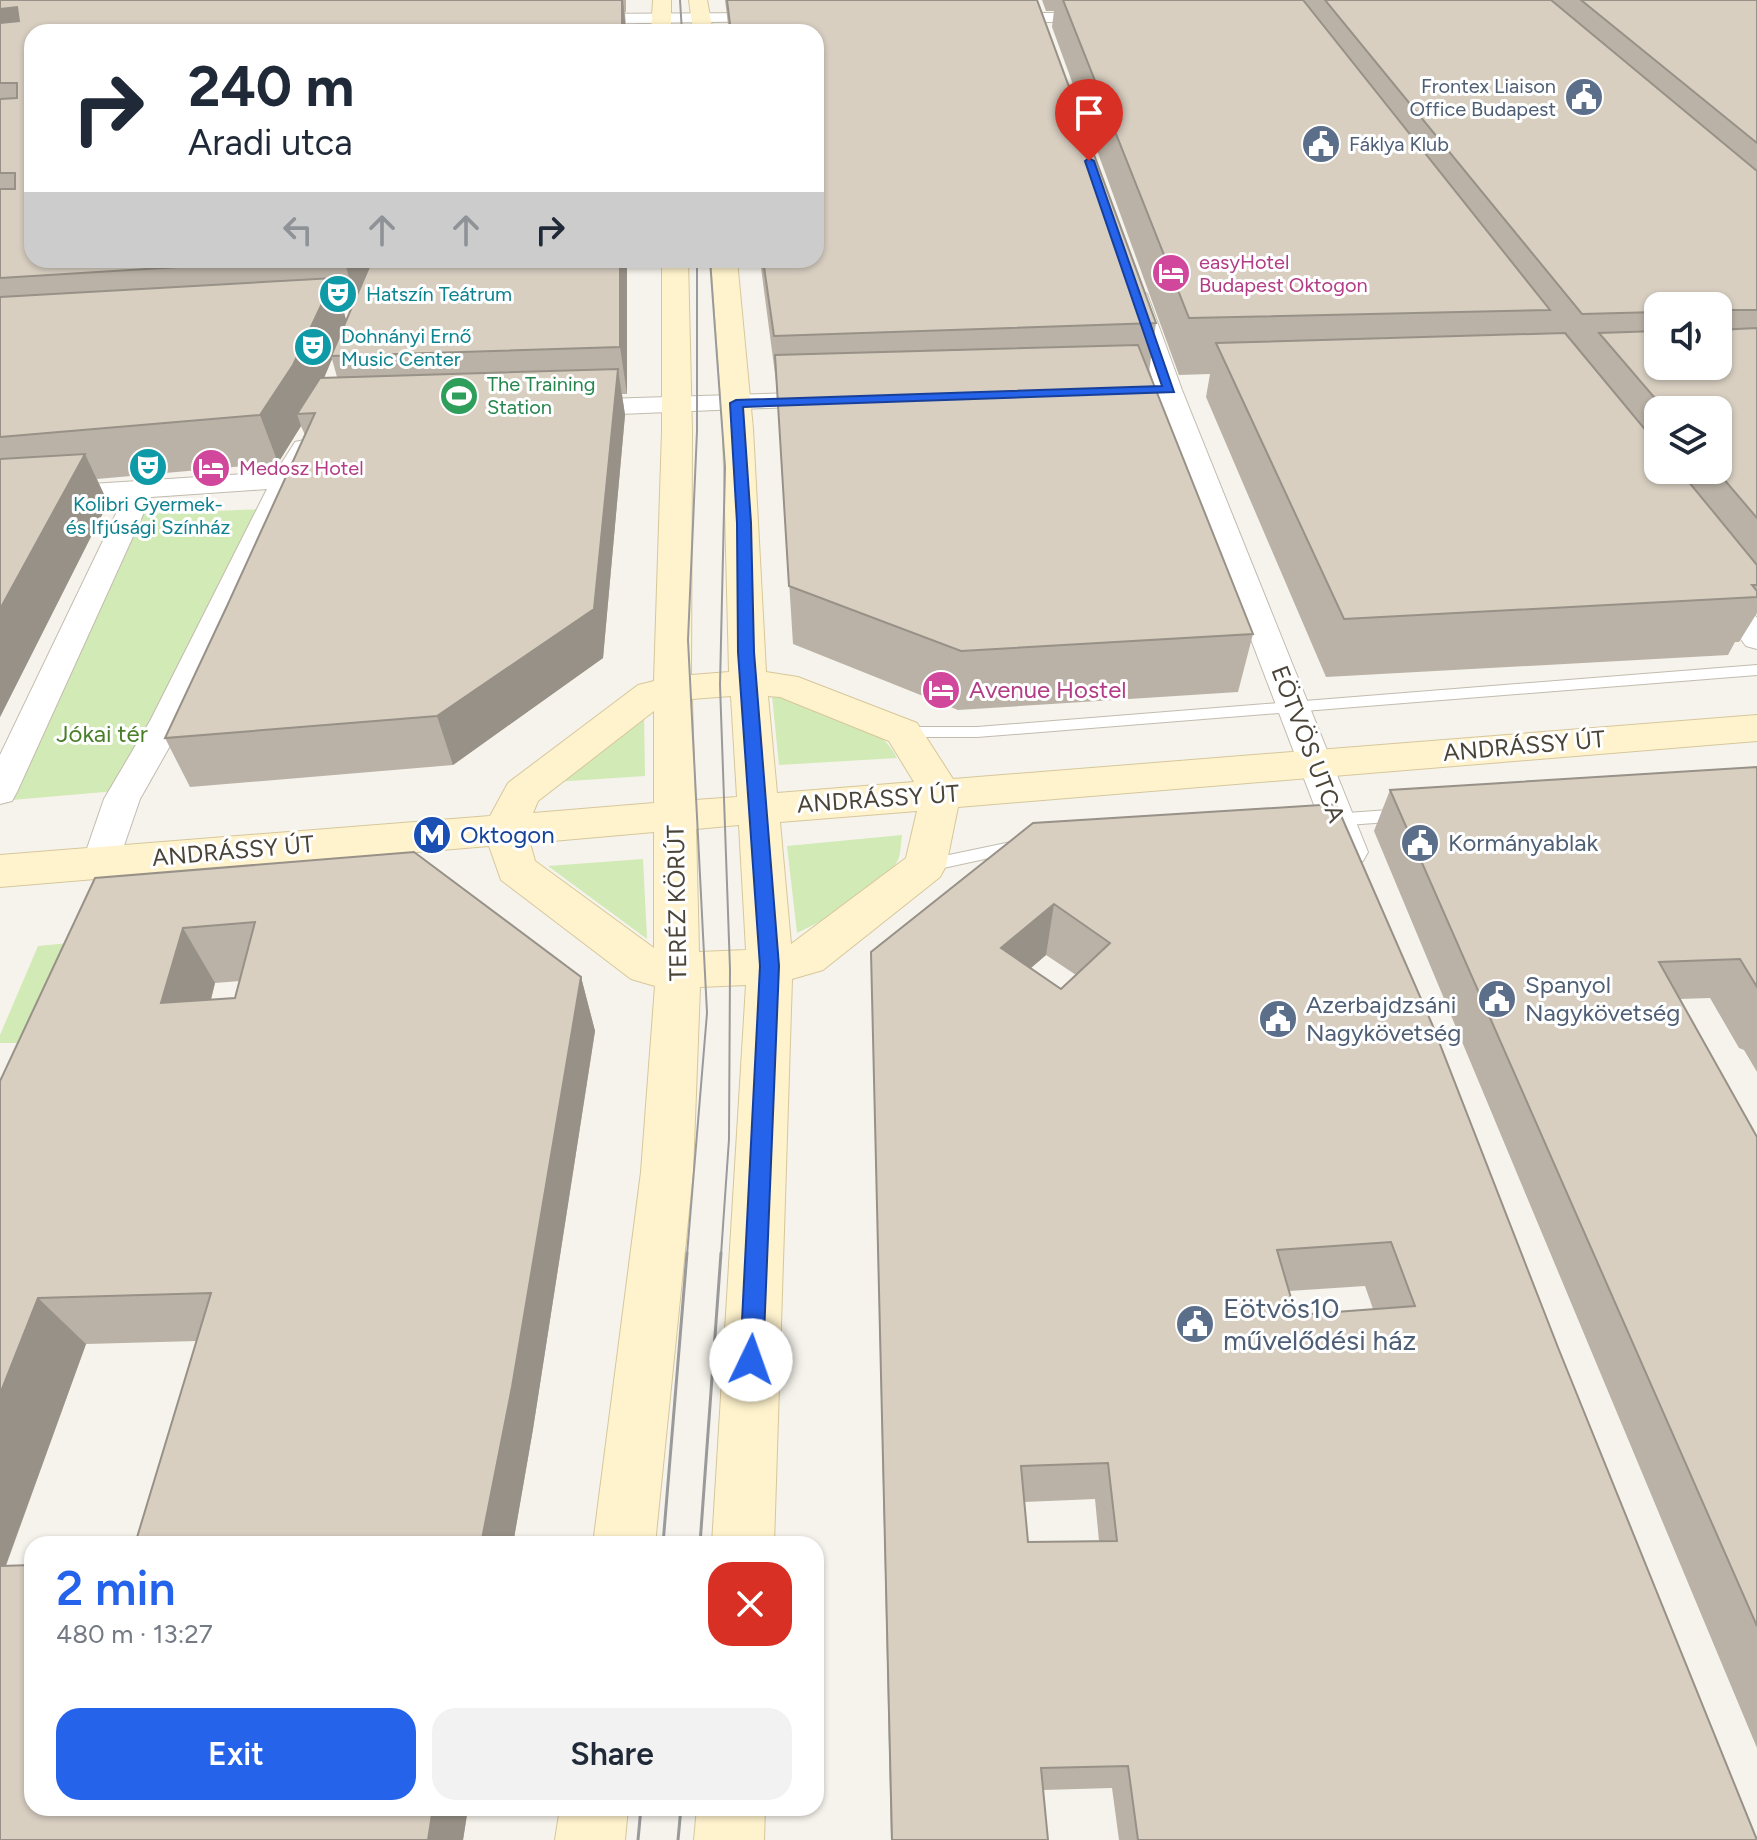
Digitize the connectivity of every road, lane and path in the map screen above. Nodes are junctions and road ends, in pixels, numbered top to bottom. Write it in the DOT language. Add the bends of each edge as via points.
graph roads {
  1 [pos="1035,9"];
  2 [pos="662,17"];
  3 [pos="701,17"];
  4 [pos="795,18"];
  5 [pos="977,18"];
  6 [pos="1120,18"];
  7 [pos="554,19"];
  8 [pos="1050,48"];
  9 [pos="675,268"];
  10 [pos="725,268"];
  11 [pos="1128,271"];
  12 [pos="1201,388"];
  13 [pos="1169,390"];
  14 [pos="1138,391"];
  15 [pos="857,400"];
  16 [pos="736,403"];
  17 [pos="677,405"];
  18 [pos="545,408"];
  19 [pos="317,427"];
  20 [pos="285,480"];
  21 [pos="140,491"];
  22 [pos="0,498"];
  23 [pos="1699,564"];
  24 [pos="1757,639"];
  25 [pos="1757,670"];
  26 [pos="750,683"];
  27 [pos="675,688"];
  28 [pos="1293,706"];
  29 [pos="1757,728"];
  30 [pos="903,732"];
  31 [pos="1314,763"];
  32 [pos="0,792"];
  33 [pos="941,793"];
  34 [pos="757,808"];
  35 [pos="1415,814"];
  36 [pos="675,816"];
  37 [pos="1325,820"];
  38 [pos="505,828"];
  39 [pos="1042,844"];
  40 [pos="100,863"];
  41 [pos="925,866"];
  42 [pos="0,871"];
  43 [pos="1367,894"];
  44 [pos="770,966"];
  45 [pos="679,971"];
  46 [pos="625,1536"];
  47 [pos="743,1536"];
  48 [pos="593,1816"];
  49 [pos="730,1816"];
  50 [pos="590,1840"];
  51 [pos="729,1840"];
  1 -- 5 [label="street"];
  1 -- 6 [label="street"];
  1 -- 8 [label="street"];
  2 -- 3 [label="street"];
  2 -- 7 [label="street"];
  3 -- 4 [label="street"];
  9 -- 17 [label="main road, TERÉZ KÖRÚT"];
  10 -- 16 [label="main road"];
  11 -- 13 [label="street, EÖTVÖS UTCA"];
  12 -- 13 [label="street"];
  13 -- 14 [label="street"];
  13 -- 28 [label="street, EÖTVÖS UTCA"];
  15 -- 16 [label="street"];
  16 -- 17 [label="street"];
  16 -- 26 [label="main road"];
  17 -- 18 [label="street"];
  17 -- 27 [label="main road, TERÉZ KÖRÚT"];
  19 -- 20 [label="street"];
  20 -- 21 [label="street"];
  20 -- 40 [label="street" via="167,721 122,799"];
  21 -- 22 [label="street"];
  21 -- 32 [label="street"];
  23 -- 24 [label="street"];
  25 -- 28 [label="lane"];
  26 -- 27 [label="main road"];
  26 -- 30 [label="main road" via="785,685"];
  26 -- 34 [label="main road"];
  27 -- 36 [label="main road, TERÉZ KÖRÚT"];
  27 -- 38 [label="main road" via="651,694 522,793"];
  28 -- 30 [label="lane" via="977,732"];
  28 -- 31 [label="street, EÖTVÖS UTCA"];
  29 -- 31 [label="main road, ANDRÁSSY ÚT"];
  30 -- 33 [label="main road"];
  31 -- 33 [label="main road, ANDRÁSSY ÚT"];
  31 -- 37 [label="street, EÖTVÖS UTCA"];
  33 -- 34 [label="main road, ANDRÁSSY ÚT"];
  33 -- 41 [label="main road"];
  34 -- 36 [label="main road, ANDRÁSSY ÚT"];
  34 -- 44 [label="main road"];
  35 -- 37 [label="lane"];
  36 -- 38 [label="main road, ANDRÁSSY ÚT"];
  36 -- 45 [label="main road, TERÉZ KÖRÚT"];
  37 -- 43 [label="street, EÖTVÖS UTCA"];
  38 -- 40 [label="main road, ANDRÁSSY ÚT"];
  38 -- 45 [label="main road" via="516,869 647,967"];
  39 -- 41 [label="lane"];
  40 -- 42 [label="main road, ANDRÁSSY ÚT"];
  41 -- 44 [label="main road" via="807,958"];
  44 -- 45 [label="main road"];
  44 -- 47 [label="main road"];
  45 -- 46 [label="main road, TERÉZ KÖRÚT" via="667,1172"];
  48 -- 50 [label="main road"];
  49 -- 51 [label="main road"];
}
